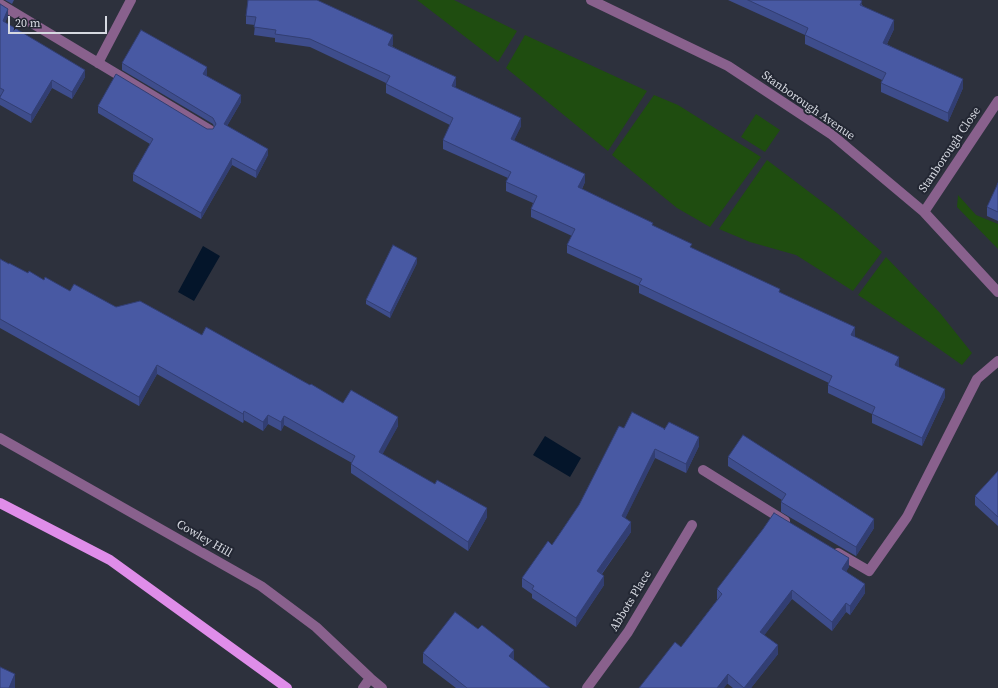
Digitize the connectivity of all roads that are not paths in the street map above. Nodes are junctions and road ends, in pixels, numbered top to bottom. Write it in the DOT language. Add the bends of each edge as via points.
graph roads {
  1 [pos="131,0"];
  2 [pos="591,0"];
  3 [pos="0,4"];
  4 [pos="98,63"];
  5 [pos="998,101"];
  6 [pos="210,130"];
  7 [pos="924,212"];
  8 [pos="998,292"];
  9 [pos="998,361"];
  10 [pos="0,438"];
  11 [pos="703,470"];
  12 [pos="0,503"];
  13 [pos="692,524"];
  14 [pos="795,528"];
  15 [pos="829,547"];
  16 [pos="370,678"];
  17 [pos="287,688"];
  18 [pos="363,688"];
  19 [pos="382,688"];
  20 [pos="587,688"];
  1 -- 4 [label="street"];
  2 -- 7 [label="street, Stanborough Avenue" via="728,66 831,134"];
  3 -- 4 [label="street"];
  4 -- 6 [label="street"];
  5 -- 7 [label="street, Stanborough Close"];
  7 -- 8 [label="street, Stanborough Avenue"];
  9 -- 15 [label="street" via="977,379 907,517 869,571"];
  10 -- 16 [label="street, Cowley Hill" via="261,586 316,627"];
  11 -- 14 [label="street"];
  12 -- 17 [label="main road" via="110,560"];
  13 -- 20 [label="street, Abbots Place" via="628,632"];
  16 -- 18 [label="street"];
  16 -- 19 [label="street"];
}
